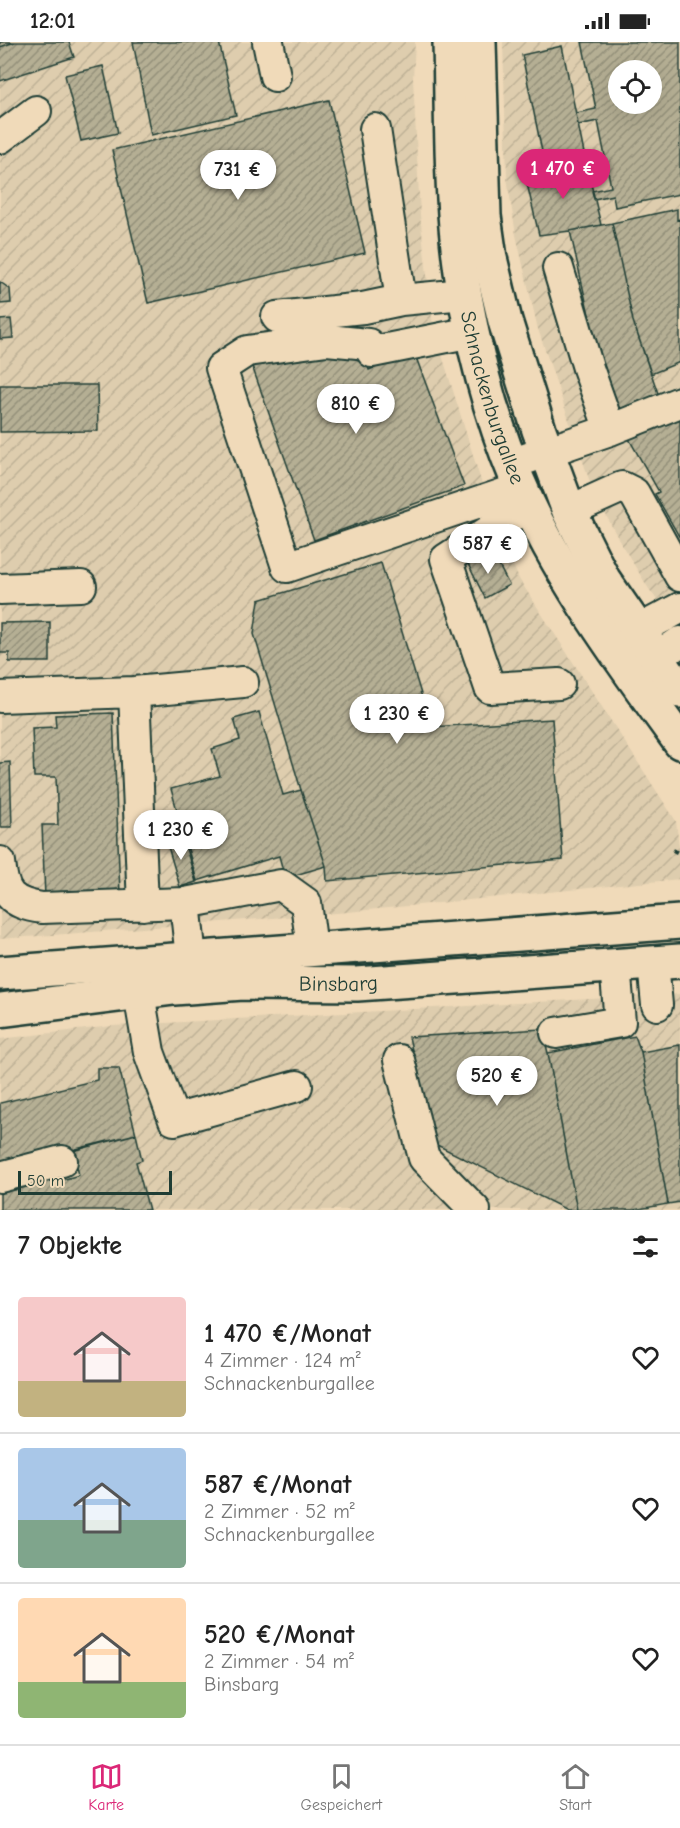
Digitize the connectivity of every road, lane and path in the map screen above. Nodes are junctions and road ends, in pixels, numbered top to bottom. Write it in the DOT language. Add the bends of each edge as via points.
graph roads {
  1 [pos="268,42"];
  2 [pos="450,42"];
  3 [pos="479,42"];
  4 [pos="275,76"];
  5 [pos="36,111"];
  6 [pos="375,129"];
  7 [pos="0,138"];
  8 [pos="558,268"];
  9 [pos="464,294"];
  10 [pos="401,300"];
  11 [pos="277,317"];
  12 [pos="472,332"];
  13 [pos="680,402"];
  14 [pos="610,430"];
  15 [pos="547,453"];
  16 [pos="520,486"];
  17 [pos="569,511"];
  18 [pos="680,576"];
  19 [pos="81,586"];
  20 [pos="0,589"];
  21 [pos="680,608"];
  22 [pos="637,631"];
  23 [pos="668,650"];
  24 [pos="243,682"];
  25 [pos="559,684"];
  26 [pos="680,691"];
  27 [pos="134,692"];
  28 [pos="0,697"];
  29 [pos="680,742"];
  30 [pos="673,850"];
  31 [pos="680,854"];
  32 [pos="0,862"];
  33 [pos="185,903"];
  34 [pos="143,905"];
  35 [pos="680,922"];
  36 [pos="312,948"];
  37 [pos="176,959"];
  38 [pos="666,962"];
  39 [pos="615,966"];
  40 [pos="0,973"];
  41 [pos="140,992"];
  42 [pos="657,1005"];
  43 [pos="0,1010"];
  44 [pos="556,1033"];
  45 [pos="399,1060"];
  46 [pos="297,1086"];
  47 [pos="62,1161"];
  48 [pos="0,1177"];
  49 [pos="475,1210"];
  1 -- 4 [label="lane"];
  2 -- 9 [label="main road, Schnackenburgallee" via="455,217"];
  3 -- 15 [label="main road, Schnackenburgallee" via="484,216 490,258 505,321"];
  5 -- 7 [label="lane"];
  6 -- 10 [label="lane"];
  8 -- 14 [label="lane"];
  9 -- 10 [label="lane"];
  9 -- 12 [label="main road, Schnackenburgallee"];
  10 -- 11 [label="lane"];
  12 -- 16 [label="main road, Schnackenburgallee" via="494,414"];
  12 -- 16 [label="lane" via="372,352 368,344 327,340 247,351 221,369 287,567"];
  13 -- 14 [label="lane"];
  14 -- 15 [label="lane"];
  15 -- 16 [label="lane"];
  15 -- 17 [label="main road, Schnackenburgallee"];
  16 -- 25 [label="lane" via="446,559 490,688"];
  16 -- 29 [label="main road, Schnackenburgallee" via="582,599"];
  17 -- 18 [label="lane" via="622,487 634,493"];
  17 -- 22 [label="main road, Schnackenburgallee" via="603,579"];
  19 -- 20 [label="lane"];
  21 -- 22 [label="lane"];
  22 -- 23 [label="main road, Schnackenburgallee"];
  23 -- 26 [label="main road, Schnackenburgallee"];
  24 -- 27 [label="lane"];
  27 -- 28 [label="lane"];
  27 -- 34 [label="lane"];
  30 -- 31 [label="path"];
  32 -- 34 [label="lane" via="8,895 24,905"];
  33 -- 34 [label="lane"];
  33 -- 36 [label="lane" via="281,885 306,903"];
  33 -- 37 [label="lane"];
  35 -- 36 [label="main road, Binsbarg"];
  36 -- 37 [label="main road, Binsbarg"];
  37 -- 40 [label="main road, Binsbarg"];
  37 -- 41 [label="lane"];
  38 -- 39 [label="main road, Binsbarg"];
  38 -- 42 [label="lane"];
  39 -- 41 [label="main road, Binsbarg" via="357,984 243,983"];
  39 -- 44 [label="lane" via="620,1022"];
  41 -- 43 [label="main road, Binsbarg"];
  41 -- 46 [label="lane" via="149,1052 174,1120"];
  45 -- 49 [label="lane" via="424,1158"];
  47 -- 48 [label="lane"];
}
